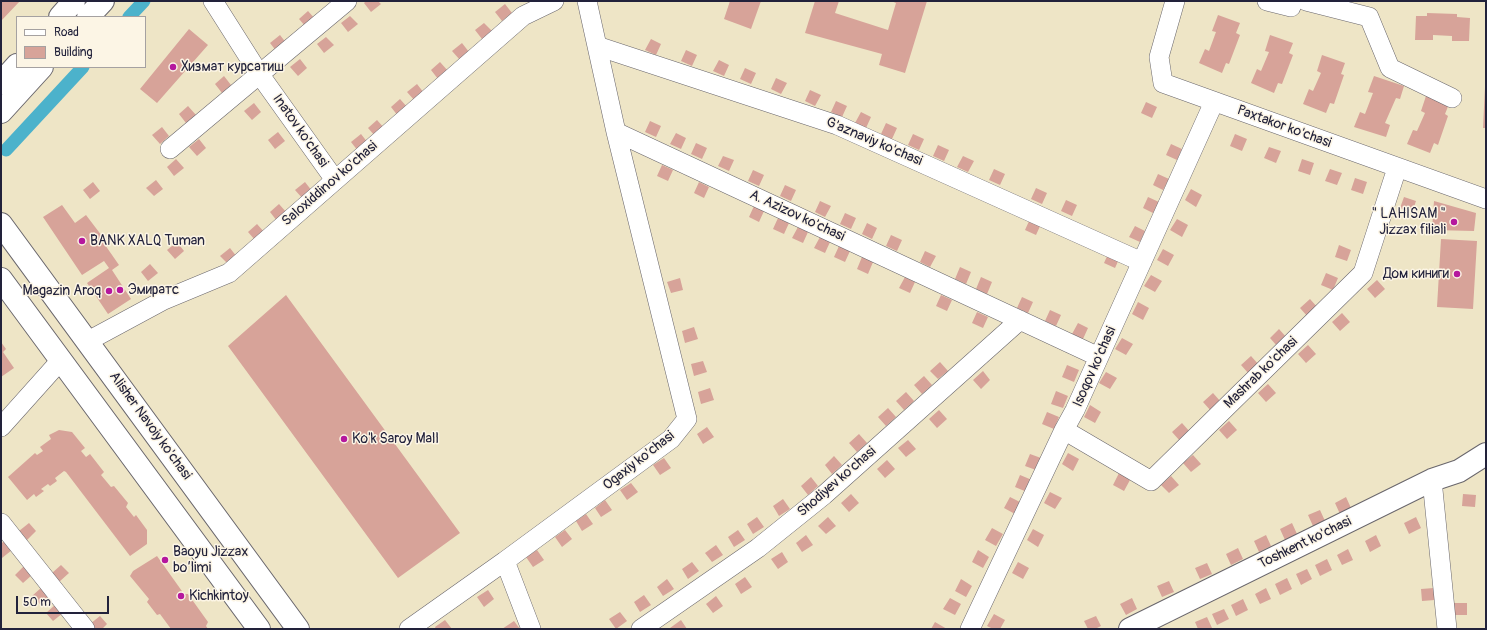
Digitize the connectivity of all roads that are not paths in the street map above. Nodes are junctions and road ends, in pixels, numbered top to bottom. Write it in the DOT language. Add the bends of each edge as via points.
graph roads {
  1 [pos="74,1"];
  2 [pos="102,1"];
  3 [pos="212,1"];
  4 [pos="347,1"];
  5 [pos="554,1"];
  6 [pos="587,1"];
  7 [pos="1175,1"];
  8 [pos="1267,1"];
  9 [pos="1292,1"];
  10 [pos="1306,1"];
  11 [pos="61,16"];
  12 [pos="89,16"];
  13 [pos="597,46"];
  14 [pos="16,66"];
  15 [pos="41,68"];
  16 [pos="260,75"];
  17 [pos="1,82"];
  18 [pos="1452,98"];
  19 [pos="1214,102"];
  20 [pos="1,112"];
  21 [pos="616,132"];
  22 [pos="170,149"];
  23 [pos="1397,168"];
  24 [pos="335,180"];
  25 [pos="1486,200"];
  26 [pos="1,224"];
  27 [pos="1142,262"];
  28 [pos="1,279"];
  29 [pos="1020,320"];
  30 [pos="88,341"];
  31 [pos="1099,357"];
  32 [pos="61,360"];
  33 [pos="1,427"];
  34 [pos="1064,430"];
  35 [pos="1484,460"];
  36 [pos="189,479"];
  37 [pos="1432,480"];
  38 [pos="163,500"];
  39 [pos="1,523"];
  40 [pos="505,561"];
  41 [pos="85,629"];
  42 [pos="259,629"];
  43 [pos="298,629"];
  44 [pos="409,629"];
  45 [pos="531,629"];
  46 [pos="641,629"];
  47 [pos="970,629"];
  48 [pos="1130,629"];
  49 [pos="1447,629"];
  1 -- 11 [label="main road"];
  2 -- 12 [label="main road"];
  3 -- 16 [label="street, Inatov ko'chasi"];
  4 -- 16 [label="street"];
  5 -- 24 [label="street, Saloxiddinov ko'chasi" via="523,16"];
  6 -- 13 [label="street"];
  7 -- 19 [label="street, Paxtakor ko'chasi" via="1159,57 1163,83"];
  8 -- 9 [label="street" via="1291,7"];
  10 -- 18 [label="street" via="1369,17 1390,68"];
  13 -- 21 [label="street"];
  13 -- 27 [label="street, G'aznaviy ko'chasi" via="837,125"];
  14 -- 17 [label="main road"];
  15 -- 20 [label="main road"];
  16 -- 22 [label="street"];
  16 -- 24 [label="street, Inatov ko'chasi"];
  19 -- 23 [label="street, Paxtakor ko'chasi"];
  19 -- 27 [label="street, Isoqov ko'chasi"];
  21 -- 29 [label="street, A. Azizov ko'chasi"];
  21 -- 40 [label="street, Ogaxiy ko'chasi" via="687,419 671,439"];
  23 -- 25 [label="street, Paxtakor ko'chasi"];
  23 -- 34 [label="street, Mashrab ko'chasi" via="1363,273 1150,481"];
  24 -- 30 [label="street, Saloxiddinov ko'chasi" via="228,273 164,300"];
  26 -- 30 [label="main road, Alisher Navoiy ko'chasi"];
  27 -- 31 [label="street, Isoqov ko'chasi"];
  28 -- 32 [label="main road"];
  29 -- 31 [label="street, A. Azizov ko'chasi"];
  29 -- 46 [label="street, Shodiyev ko'chasi" via="824,495 758,548"];
  30 -- 36 [label="main road, Alisher Navoiy ko'chasi"];
  31 -- 34 [label="street, Isoqov ko'chasi"];
  32 -- 33 [label="street"];
  32 -- 38 [label="main road"];
  34 -- 47 [label="street, Isoqov ko'chasi"];
  35 -- 37 [label="main road, Toshkent ko'chasi"];
  36 -- 38 [label="main road"];
  36 -- 43 [label="main road, Alisher Navoiy ko'chasi"];
  37 -- 48 [label="main road, Toshkent ko'chasi"];
  37 -- 49 [label="street"];
  38 -- 42 [label="main road"];
  39 -- 41 [label="street"];
  40 -- 44 [label="street"];
  40 -- 45 [label="street"];
}
